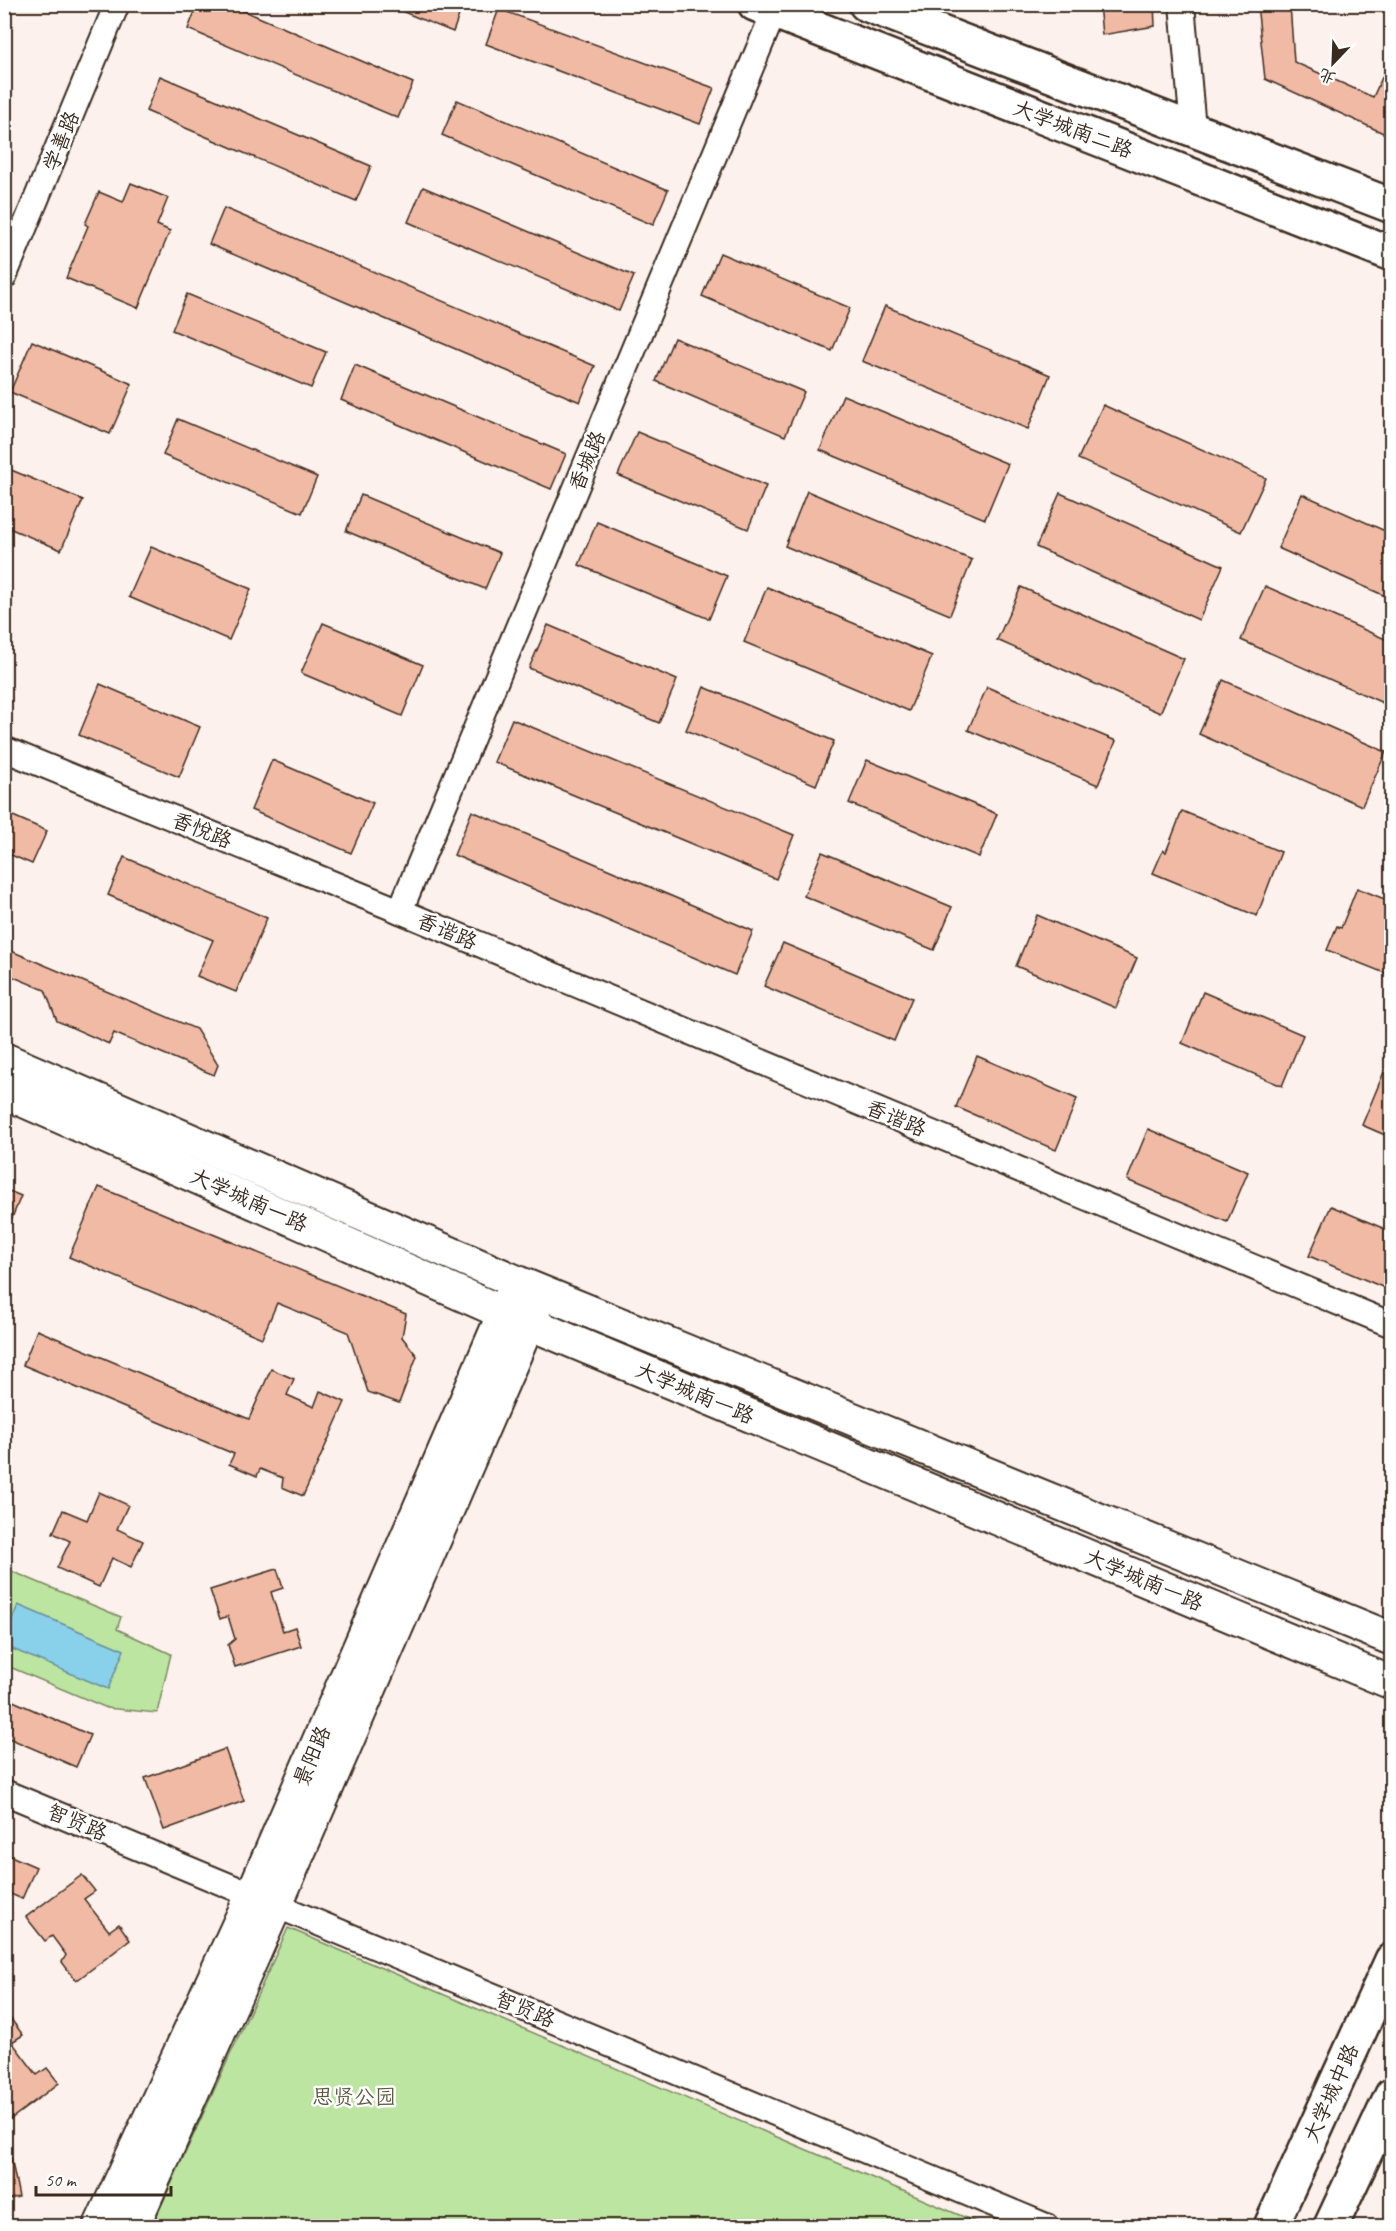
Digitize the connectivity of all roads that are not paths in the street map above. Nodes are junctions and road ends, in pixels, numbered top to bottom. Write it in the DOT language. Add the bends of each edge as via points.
graph roads {
  1 [pos="117,4"];
  2 [pos="866,4"];
  3 [pos="1182,4"];
  4 [pos="764,8"];
  5 [pos="1193,129"];
  6 [pos="1392,206"];
  7 [pos="1392,254"];
  8 [pos="4,277"];
  9 [pos="4,749"];
  10 [pos="400,911"];
  11 [pos="4,1059"];
  12 [pos="4,1092"];
  13 [pos="529,1287"];
  14 [pos="517,1318"];
  15 [pos="1392,1325"];
  16 [pos="1392,1639"];
  17 [pos="1392,1683"];
  18 [pos="4,1792"];
  19 [pos="264,1900"];
  20 [pos="1392,1960"];
  21 [pos="1392,2095"];
  22 [pos="100,2226"];
  23 [pos="134,2226"];
  24 [pos="1046,2226"];
  25 [pos="1271,2226"];
  26 [pos="1331,2226"];
  1 -- 8 [label="street, 学善路"];
  2 -- 5 [label="highway, 大学城南二路"];
  3 -- 5 [label="street"];
  4 -- 7 [label="highway, 大学城南二路"];
  4 -- 10 [label="street, 香城路"];
  5 -- 6 [label="highway, 大学城南二路"];
  9 -- 10 [label="street, 香悦路"];
  10 -- 15 [label="street, 香谐路"];
  11 -- 13 [label="main road, 大学城南一路"];
  12 -- 14 [label="main road, 大学城南一路"];
  13 -- 14 [label="main road, 景阳路"];
  13 -- 16 [label="main road, 大学城南一路"];
  14 -- 17 [label="main road, 大学城南一路"];
  14 -- 19 [label="main road, 景阳路"];
  18 -- 19 [label="street, 智贤路"];
  19 -- 22 [label="main road, 景阳路"];
  19 -- 23 [label="main road, 景阳路"];
  19 -- 24 [label="street, 智贤路"];
  20 -- 25 [label="highway, 大学城中路"];
  21 -- 26 [label="highway"];
}
